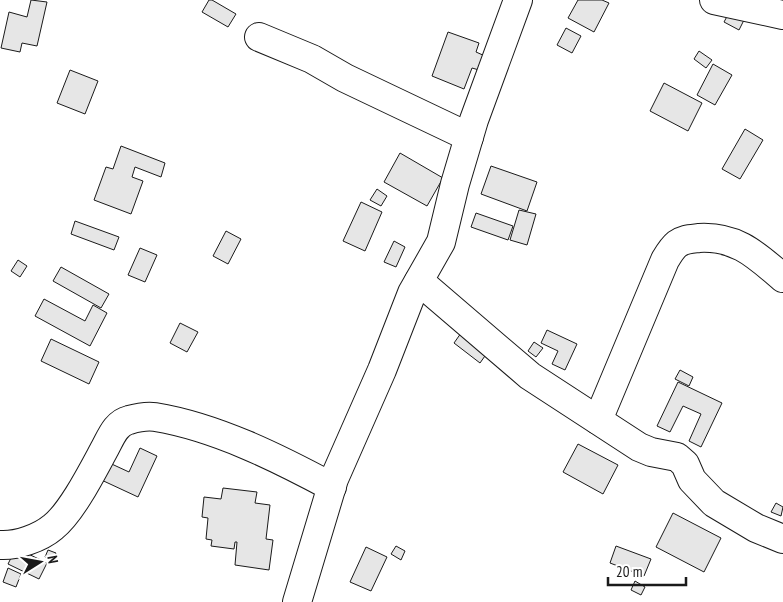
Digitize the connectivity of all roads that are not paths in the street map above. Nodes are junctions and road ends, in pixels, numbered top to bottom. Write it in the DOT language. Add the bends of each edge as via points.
graph roads {
  1 [pos="518,0"];
  2 [pos="714,0"];
  3 [pos="783,16"];
  4 [pos="259,37"];
  5 [pos="468,137"];
  6 [pos="783,278"];
  7 [pos="419,281"];
  8 [pos="598,420"];
  9 [pos="332,487"];
  10 [pos="783,539"];
  11 [pos="0,545"];
  12 [pos="297,602"];
  1 -- 5 [label="street"];
  2 -- 3 [label="street"];
  4 -- 5 [label="street" via="312,59"];
  5 -- 7 [label="street" via="441,242"];
  6 -- 8 [label="street" via="751,251 734,242 711,237 687,239 676,245 665,260"];
  7 -- 8 [label="street" via="530,376"];
  7 -- 9 [label="street"];
  8 -- 10 [label="street" via="638,447 677,457 685,464 692,480 714,503 756,528"];
  9 -- 11 [label="street" via="280,460 205,430 153,417 128,420 117,426 84,486 60,521 31,539"];
  9 -- 12 [label="street"];
}
